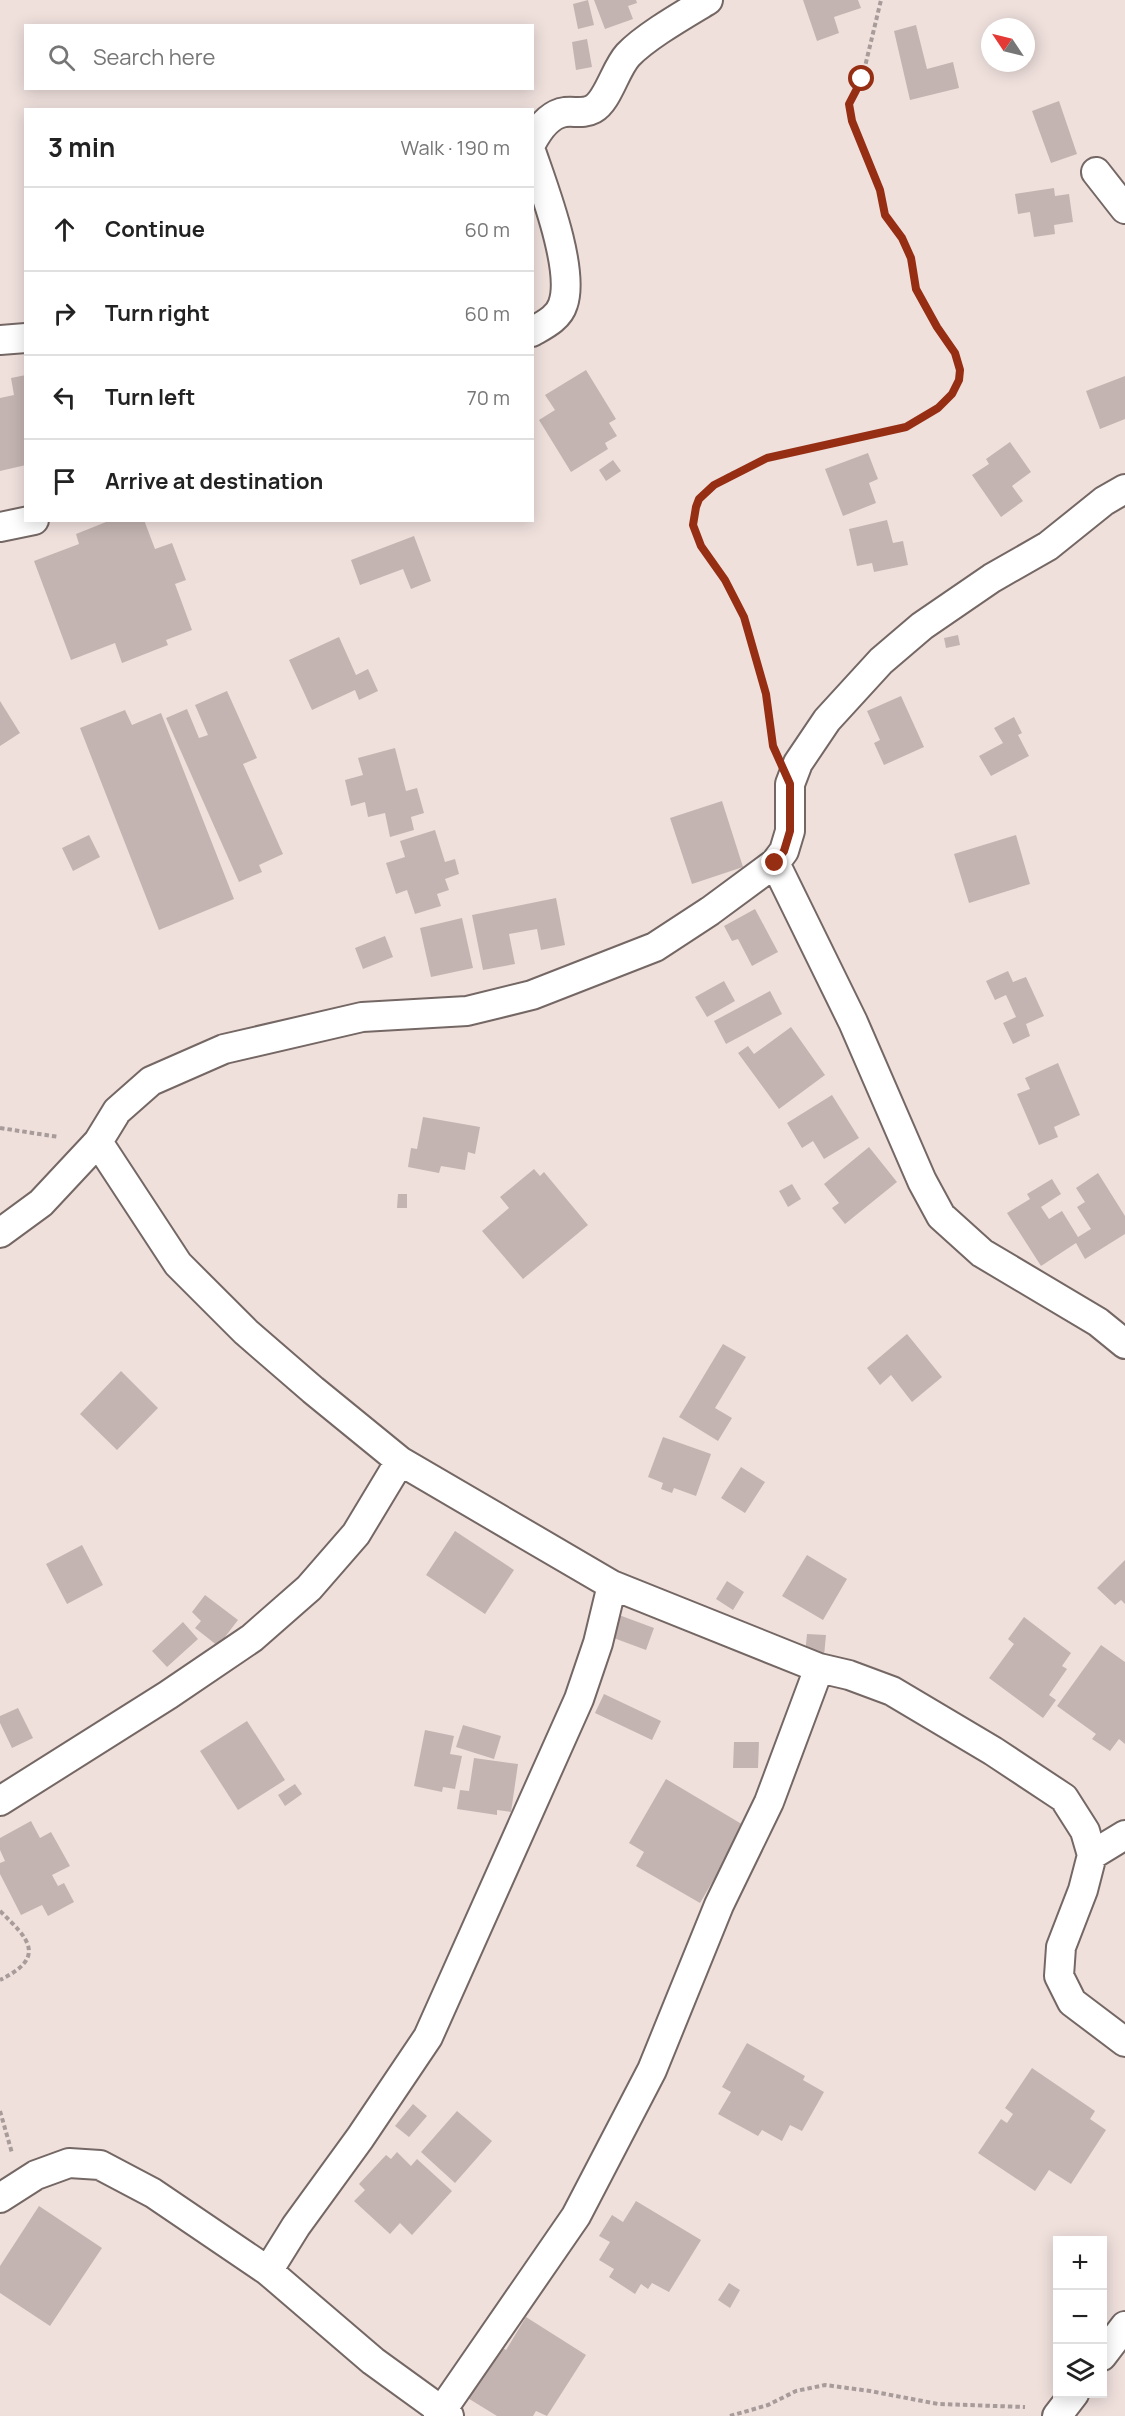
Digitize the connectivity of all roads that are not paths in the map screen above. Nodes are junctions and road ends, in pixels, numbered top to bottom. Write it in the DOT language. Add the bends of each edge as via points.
graph roads {
  1 [pos="708,0"];
  2 [pos="534,139"];
  3 [pos="534,159"];
  4 [pos="1096,172"];
  5 [pos="1125,209"];
  6 [pos="534,331"];
  7 [pos="24,338"];
  8 [pos="0,340"];
  9 [pos="1125,489"];
  10 [pos="24,522"];
  11 [pos="0,527"];
  12 [pos="775,863"];
  13 [pos="98,1142"];
  14 [pos="0,1233"];
  15 [pos="1125,1344"];
  16 [pos="400,1461"];
  17 [pos="612,1585"];
  18 [pos="819,1668"];
  19 [pos="0,1801"];
  20 [pos="1125,1835"];
  21 [pos="1092,1855"];
  22 [pos="1125,2042"];
  23 [pos="9,2192"];
  24 [pos="268,2271"];
  25 [pos="1125,2326"];
  26 [pos="1107,2349"];
  27 [pos="1068,2398"];
  28 [pos="1046,2413"];
  29 [pos="443,2414"];
  1 -- 2 [label="street" via="628,55 594,109 563,112 544,123"];
  3 -- 6 [label="street" via="550,202 567,286 563,306 554,319"];
  4 -- 5 [label="street"];
  7 -- 8 [label="street"];
  9 -- 12 [label="street" via="1048,546 992,578 922,626 881,661 827,720 798,763 790,784 790,831 784,851"];
  10 -- 11 [label="street"];
  12 -- 13 [label="street" via="655,947 532,994 467,1011 362,1017 224,1049 151,1082 117,1111"];
  12 -- 15 [label="street" via="941,1216 982,1253 1098,1322"];
  13 -- 14 [label="street" via="41,1203"];
  13 -- 16 [label="street" via="178,1264 246,1332"];
  16 -- 17 [label="street"];
  16 -- 19 [label="street" via="356,1534 309,1588 252,1638"];
  17 -- 18 [label="street"];
  17 -- 24 [label="street" via="579,1699 428,2037"];
  18 -- 21 [label="street" via="892,1691 1064,1798 1084,1831"];
  18 -- 29 [label="street" via="769,1802 719,1905 652,2070 580,2209"];
  20 -- 21 [label="street"];
  21 -- 22 [label="street" via="1061,1947 1059,1976 1072,2002"];
  23 -- 24 [label="street" via="36,2175 69,2163 100,2165 153,2193"];
  24 -- 29 [label="street" via="372,2361"];
  25 -- 26 [label="street"];
  27 -- 28 [label="street"];
}
